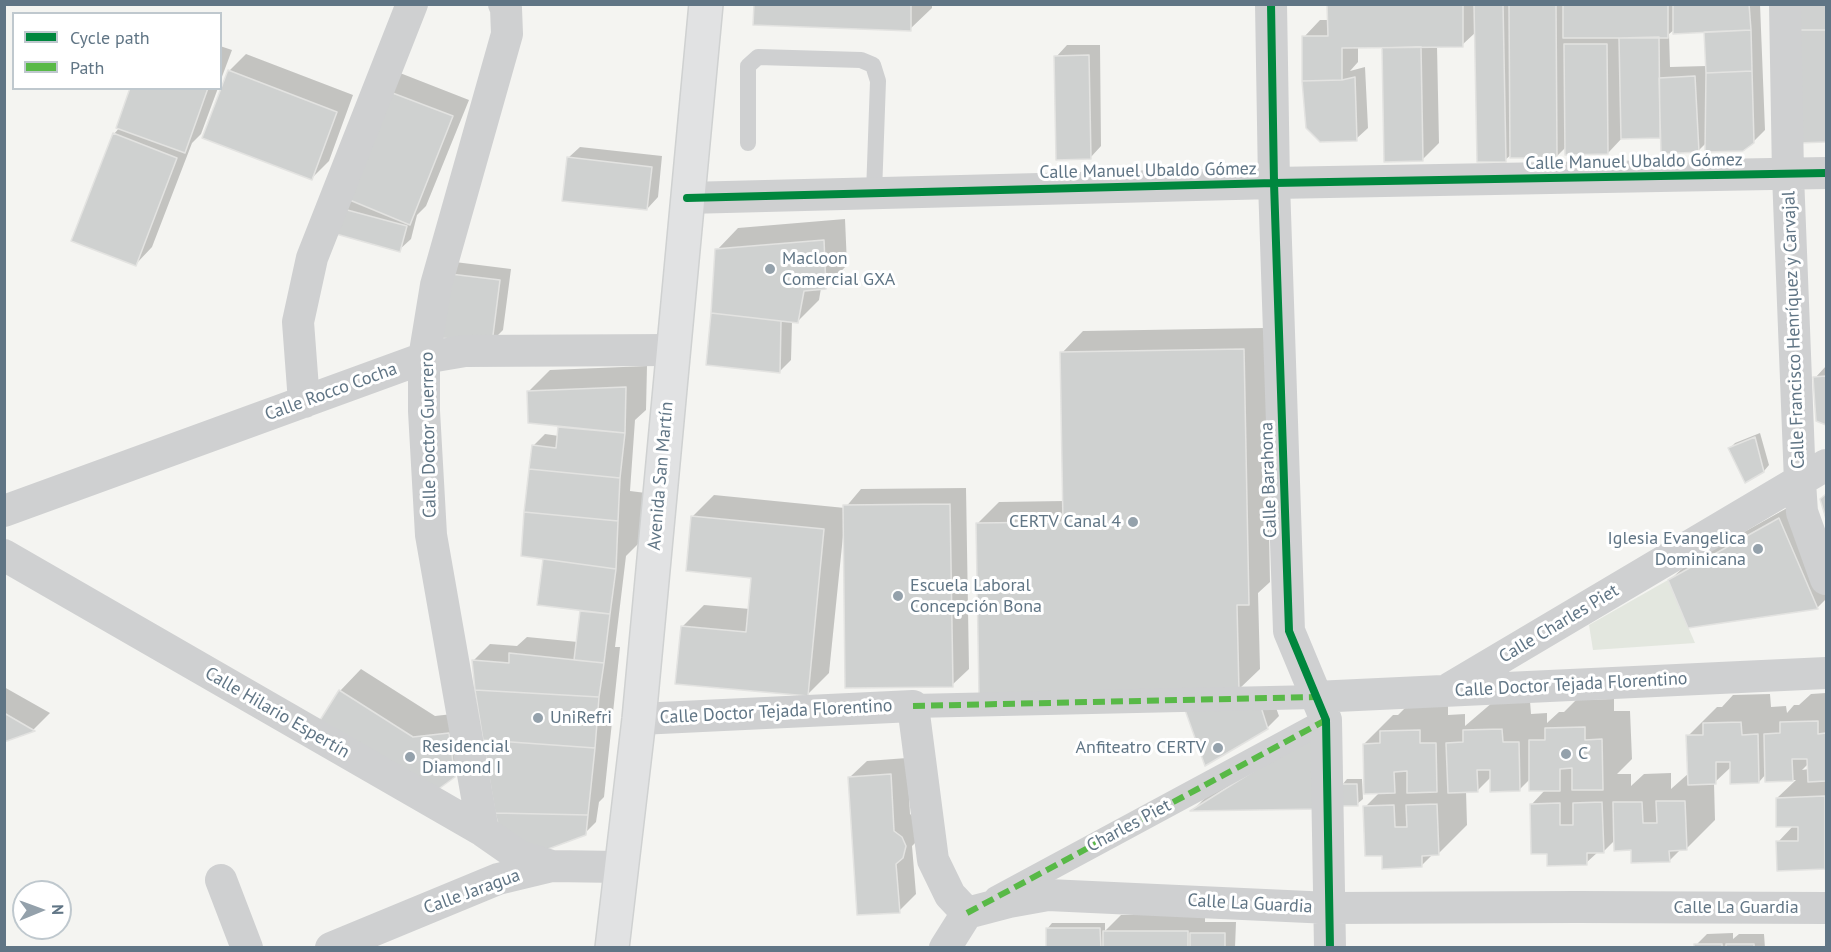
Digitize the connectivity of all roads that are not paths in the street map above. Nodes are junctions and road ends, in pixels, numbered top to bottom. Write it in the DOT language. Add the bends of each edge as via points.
graph roads {
  1 [pos="412,4"];
  2 [pos="706,4"];
  3 [pos="1271,4"];
  4 [pos="1785,4"];
  5 [pos="505,6"];
  6 [pos="748,143"];
  7 [pos="1827,173"];
  8 [pos="1788,175"];
  9 [pos="1274,183"];
  10 [pos="874,193"];
  11 [pos="687,198"];
  12 [pos="673,350"];
  13 [pos="424,358"];
  14 [pos="304,402"];
  15 [pos="1827,465"];
  16 [pos="1800,482"];
  17 [pos="4,511"];
  18 [pos="4,555"];
  19 [pos="1827,579"];
  20 [pos="1827,673"];
  21 [pos="1445,691"];
  22 [pos="913,706"];
  23 [pos="1321,708"];
  24 [pos="639,718"];
  25 [pos="483,831"];
  26 [pos="552,866"];
  27 [pos="620,867"];
  28 [pos="221,880"];
  29 [pos="1330,908"];
  30 [pos="1827,908"];
  31 [pos="968,913"];
  32 [pos="247,948"];
  33 [pos="331,948"];
  34 [pos="612,948"];
  35 [pos="945,948"];
  36 [pos="1330,948"];
  1 -- 14 [label="street" via="312,258 298,322"];
  2 -- 11 [label="main road, Avenida San Martín"];
  3 -- 9 [label="street, Calle Barahona"];
  4 -- 8 [label="street, Calle Francisco Henríquez y Carvajal"];
  5 -- 13 [label="street, Calle Doctor Guerrero" via="507,34 436,285"];
  6 -- 10 [label="lane" via="748,66 758,57 861,60 873,65 878,81"];
  7 -- 8 [label="street, Calle Manuel Ubaldo Gómez"];
  8 -- 9 [label="street, Calle Manuel Ubaldo Gómez"];
  8 -- 16 [label="street, Calle Francisco Henríquez y Carvajal"];
  9 -- 10 [label="street, Calle Manuel Ubaldo Gómez"];
  9 -- 23 [label="street, Calle Barahona" via="1288,632"];
  10 -- 11 [label="street, Calle Manuel Ubaldo Gómez"];
  11 -- 12 [label="main road, Avenida San Martín"];
  12 -- 13 [label="street, Calle Rocco Cocha" via="465,351"];
  12 -- 24 [label="main road, Avenida San Martín"];
  13 -- 14 [label="street, Calle Rocco Cocha"];
  13 -- 25 [label="street, Calle Doctor Guerrero" via="431,535"];
  14 -- 17 [label="street, Calle Rocco Cocha"];
  15 -- 16 [label="street, Calle Charles Piet"];
  16 -- 19 [label="street, Calle Francisco Henríquez y Carvajal" via="1802,513"];
  16 -- 21 [label="street, Calle Charles Piet"];
  18 -- 25 [label="street, Calle Hilario Espertín"];
  20 -- 21 [label="street, Calle Doctor Tejada Florentino"];
  21 -- 23 [label="street, Calle Doctor Tejada Florentino"];
  22 -- 23 [label="street"];
  22 -- 24 [label="street, Calle Doctor Tejada Florentino"];
  22 -- 31 [label="street" via="933,860 950,895"];
  23 -- 29 [label="street, Calle Barahona"];
  23 -- 31 [label="street, Charles Piet"];
  24 -- 27 [label="main road, Avenida San Martín"];
  25 -- 26 [label="street, Calle Hilario Espertín" via="519,856"];
  26 -- 27 [label="street, Calle Jaragua"];
  26 -- 33 [label="street, Calle Jaragua" via="498,879"];
  27 -- 34 [label="main road, Avenida San Martín"];
  28 -- 32 [label="street"];
  29 -- 30 [label="street, Calle La Guardia"];
  29 -- 31 [label="street, Calle La Guardia" via="1048,895"];
  29 -- 36 [label="street, Calle Barahona"];
  31 -- 35 [label="street, Charles Piet"];
}
